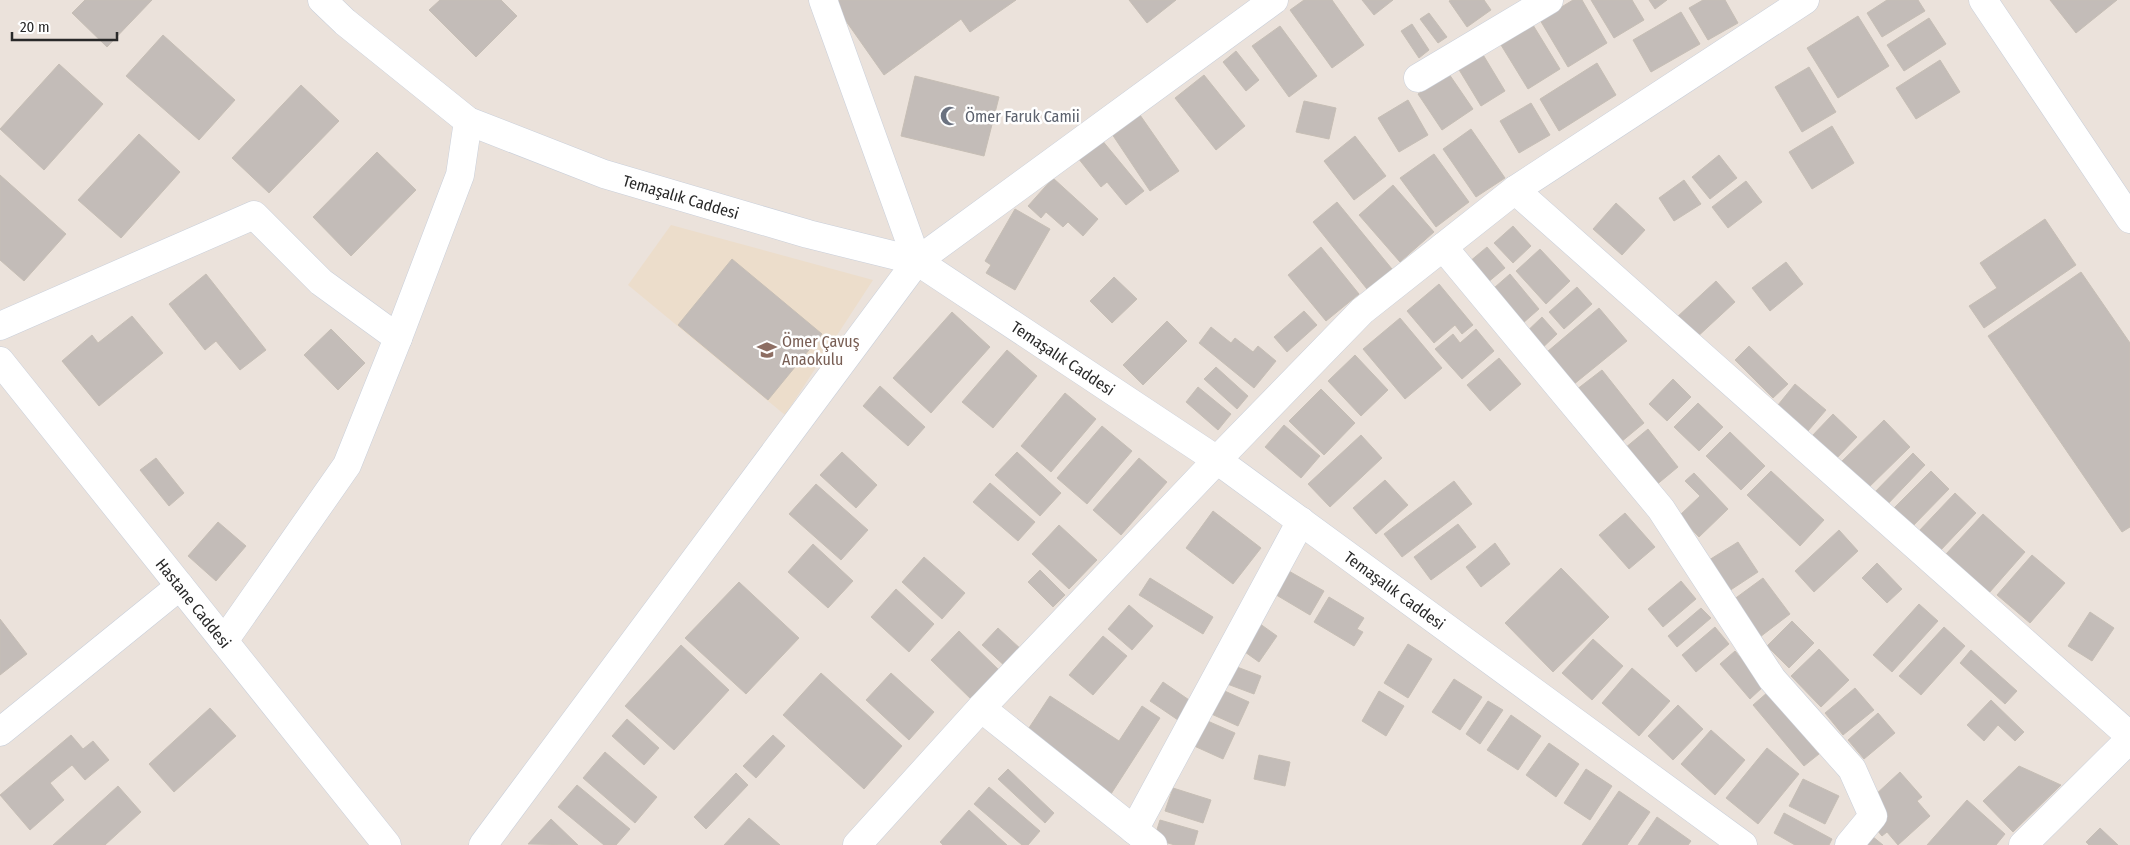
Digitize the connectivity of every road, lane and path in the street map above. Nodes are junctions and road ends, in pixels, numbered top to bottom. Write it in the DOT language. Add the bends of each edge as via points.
graph roads {
  1 [pos="322,0"];
  2 [pos="823,0"];
  3 [pos="1274,0"];
  4 [pos="1549,0"];
  5 [pos="1805,0"];
  6 [pos="1983,0"];
  7 [pos="1418,78"];
  8 [pos="468,121"];
  9 [pos="1516,190"];
  10 [pos="2130,219"];
  11 [pos="1443,247"];
  12 [pos="917,261"];
  13 [pos="0,326"];
  14 [pos="398,338"];
  15 [pos="0,361"];
  16 [pos="1217,460"];
  17 [pos="1301,521"];
  18 [pos="180,586"];
  19 [pos="224,641"];
  20 [pos="980,708"];
  21 [pos="0,732"];
  22 [pos="2130,738"];
  23 [pos="1143,837"];
  24 [pos="387,845"];
  25 [pos="483,845"];
  26 [pos="857,845"];
  27 [pos="1743,845"];
  28 [pos="1849,845"];
  29 [pos="2023,845"];
  1 -- 8 [label="street, Temaşalık Caddesi"];
  2 -- 12 [label="street"];
  3 -- 12 [label="street"];
  4 -- 7 [label="street"];
  5 -- 9 [label="street"];
  6 -- 10 [label="street"];
  8 -- 12 [label="street, Temaşalık Caddesi" via="604,174 808,234"];
  8 -- 14 [label="street" via="460,176"];
  9 -- 11 [label="street"];
  9 -- 22 [label="street"];
  11 -- 16 [label="street" via="1362,310"];
  11 -- 28 [label="street" via="1661,509 1772,679 1852,769 1873,816"];
  12 -- 16 [label="street, Temaşalık Caddesi"];
  12 -- 25 [label="street"];
  13 -- 14 [label="street" via="254,215 321,282"];
  14 -- 19 [label="street" via="347,465"];
  15 -- 18 [label="street, Hastane Caddesi"];
  16 -- 17 [label="street, Temaşalık Caddesi"];
  16 -- 20 [label="street"];
  17 -- 23 [label="street"];
  17 -- 27 [label="street, Temaşalık Caddesi"];
  18 -- 19 [label="street, Hastane Caddesi"];
  18 -- 21 [label="street"];
  19 -- 24 [label="street, Hastane Caddesi"];
  20 -- 23 [label="street"];
  20 -- 26 [label="street"];
  22 -- 29 [label="street"];
}
